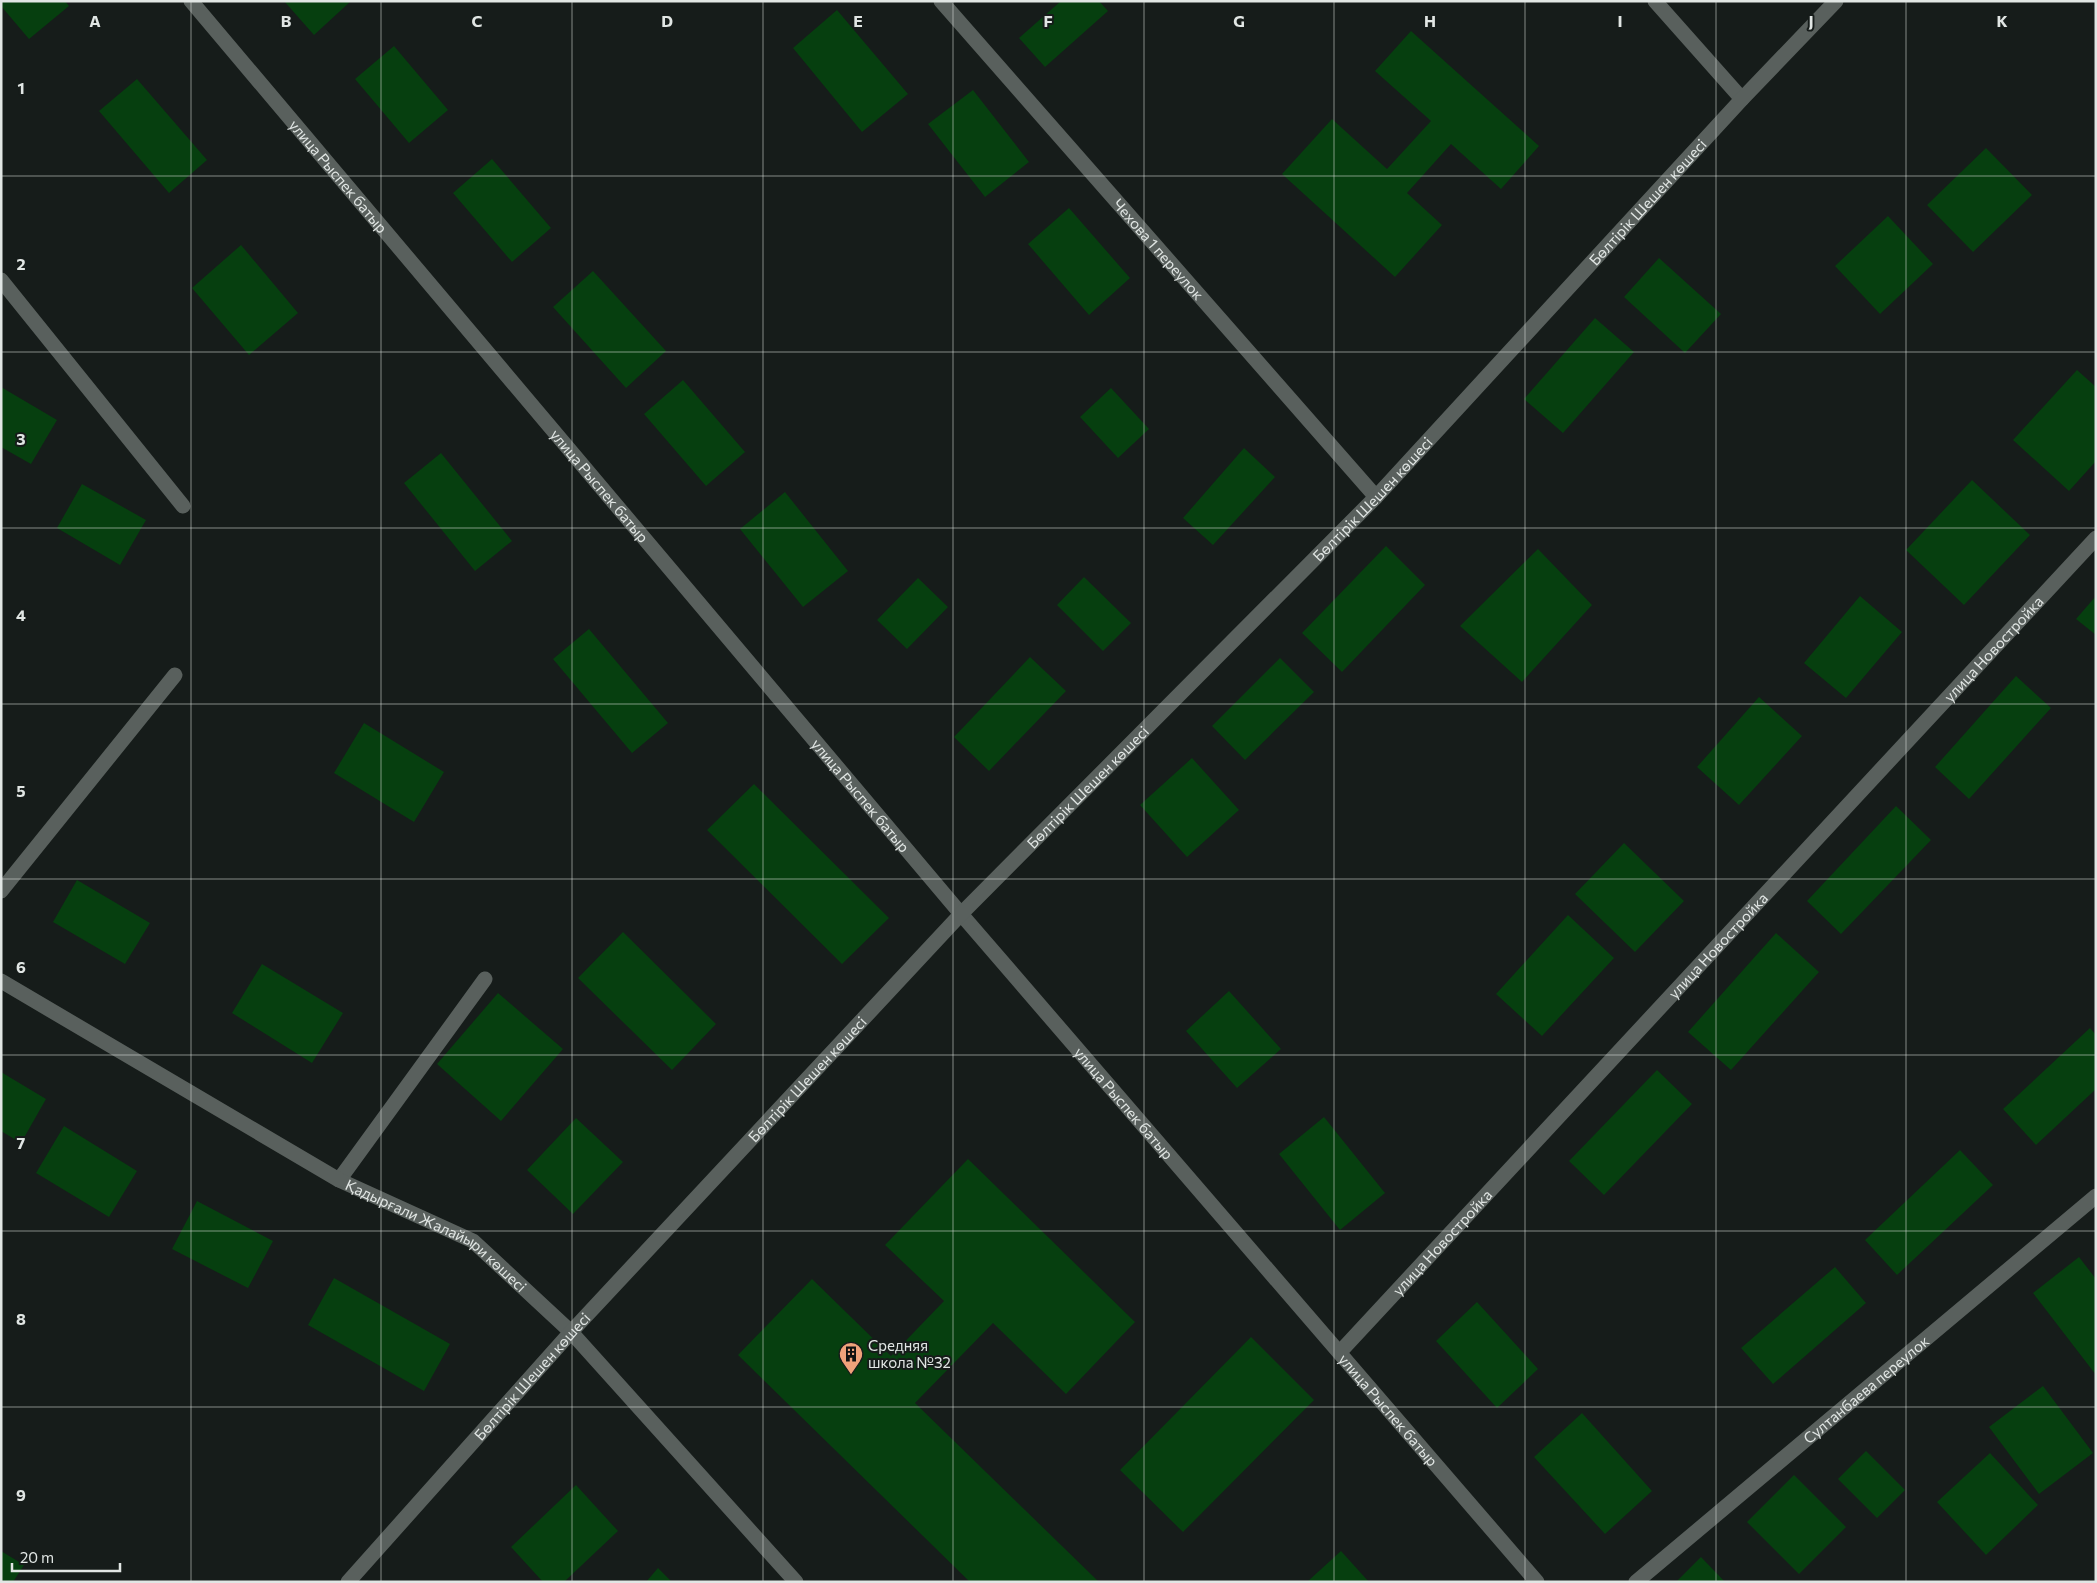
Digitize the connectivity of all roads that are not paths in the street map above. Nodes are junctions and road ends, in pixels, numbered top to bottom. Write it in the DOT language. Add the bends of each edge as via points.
graph roads {
  1 [pos="191,1"];
  2 [pos="941,1"];
  3 [pos="1655,1"];
  4 [pos="1836,1"];
  5 [pos="1742,99"];
  6 [pos="1,280"];
  7 [pos="1376,497"];
  8 [pos="184,506"];
  9 [pos="2096,538"];
  10 [pos="175,675"];
  11 [pos="1,890"];
  12 [pos="961,914"];
  13 [pos="485,980"];
  14 [pos="1,981"];
  15 [pos="339,1180"];
  16 [pos="2096,1196"];
  17 [pos="571,1332"];
  18 [pos="1340,1352"];
  19 [pos="348,1582"];
  20 [pos="796,1582"];
  21 [pos="1538,1582"];
  22 [pos="1636,1582"];
  1 -- 12 [label="street, улица Рыспек батыр"];
  2 -- 7 [label="street, Чехова 1 переулок"];
  3 -- 5 [label="street"];
  4 -- 5 [label="street, Бөлтірік Шешен көшесі"];
  5 -- 7 [label="street, Бөлтірік Шешен көшесі"];
  6 -- 8 [label="street"];
  7 -- 12 [label="street, Бөлтірік Шешен көшесі"];
  9 -- 18 [label="street, улица Новостройка"];
  10 -- 11 [label="street"];
  12 -- 17 [label="street, Бөлтірік Шешен көшесі"];
  12 -- 18 [label="street, улица Рыспек батыр"];
  13 -- 15 [label="street"];
  14 -- 15 [label="street, Қадырғали Жалайыри көшесі"];
  15 -- 17 [label="street, Қадырғали Жалайыри көшесі" via="473,1241"];
  16 -- 22 [label="street, Султанбаева переулок"];
  17 -- 19 [label="street, Бөлтірік Шешен көшесі"];
  17 -- 20 [label="street, Қадырғали Жалайыри көшесі"];
  18 -- 21 [label="street, улица Рыспек батыр"];
}
